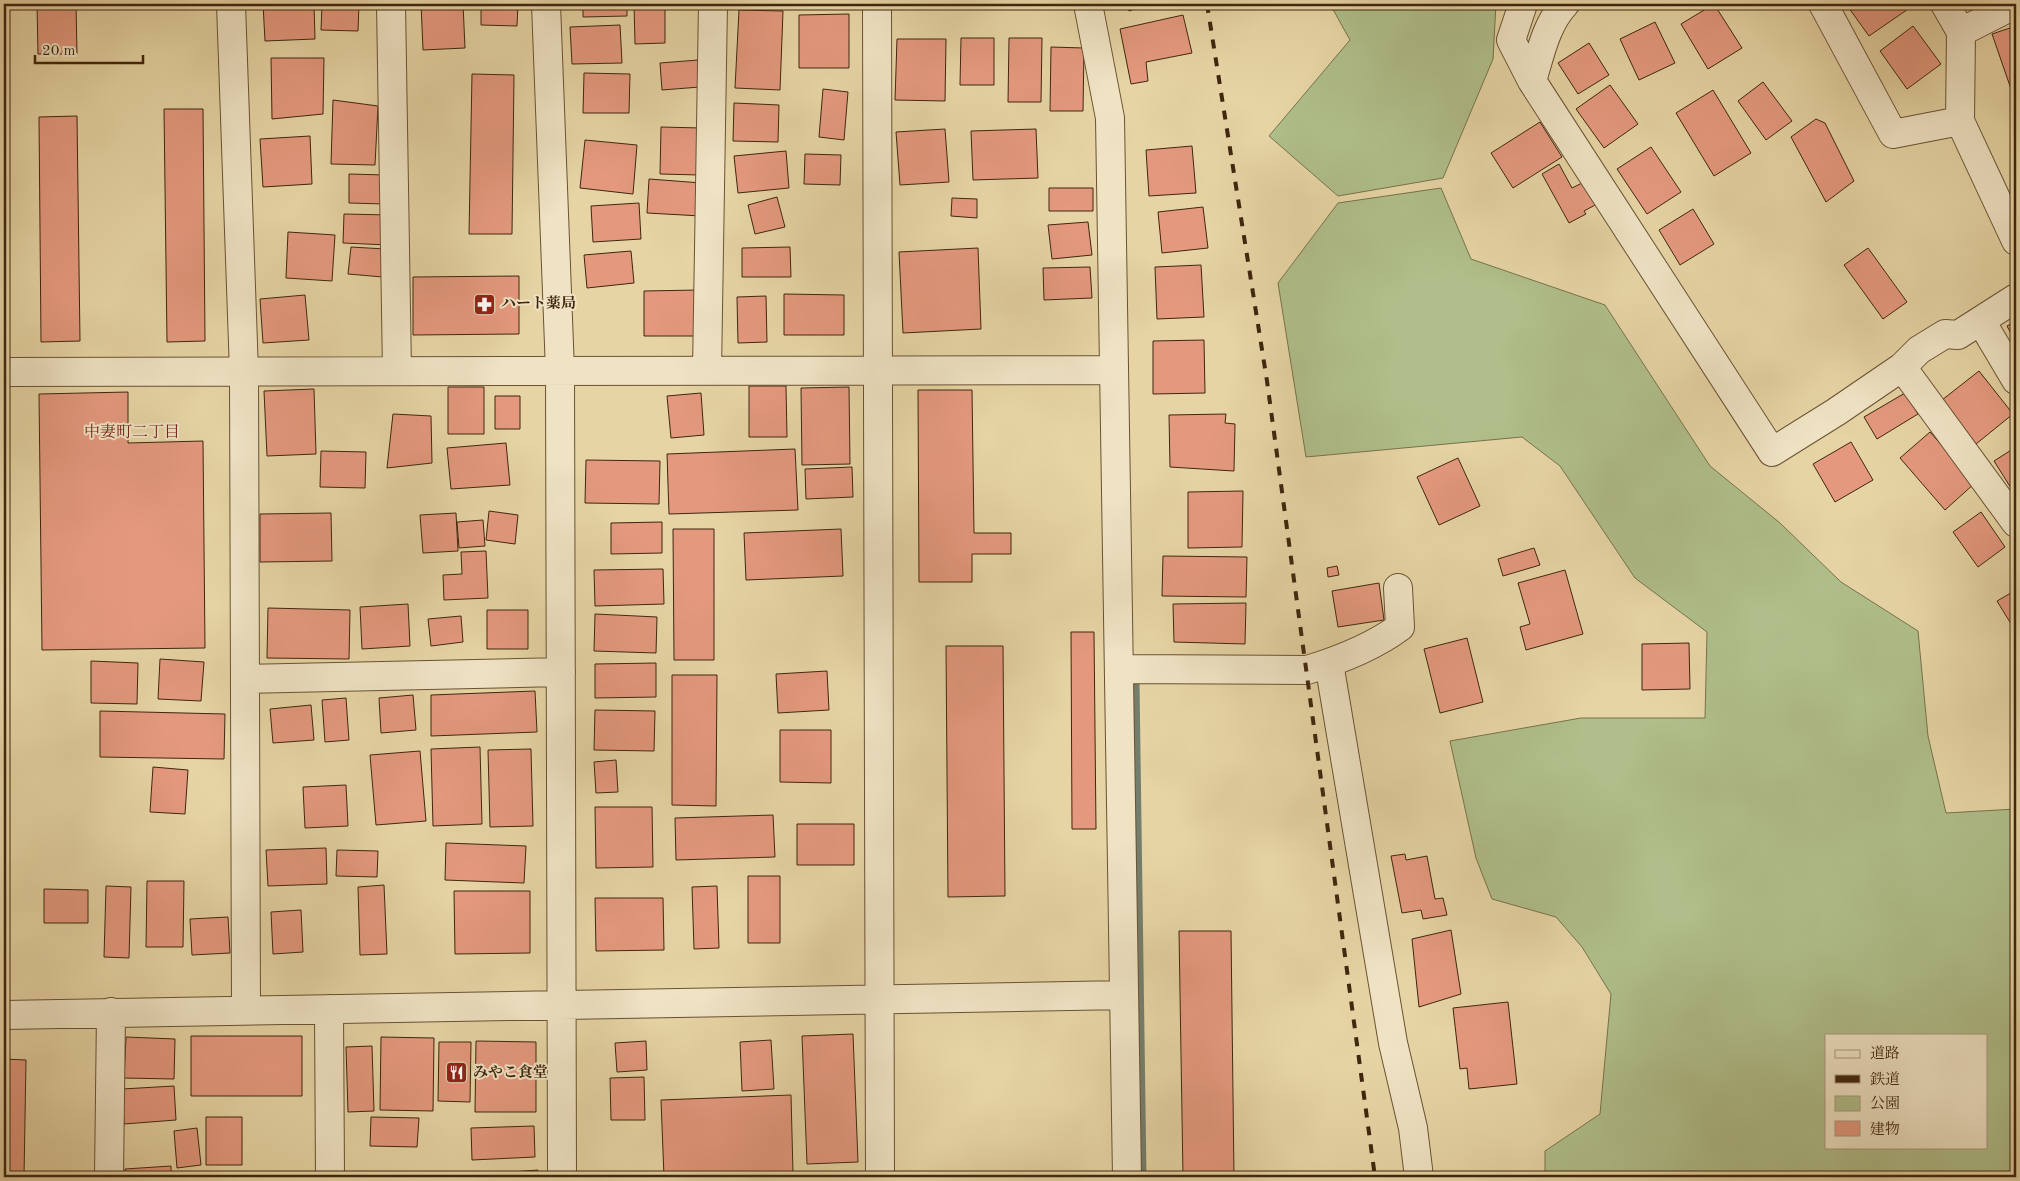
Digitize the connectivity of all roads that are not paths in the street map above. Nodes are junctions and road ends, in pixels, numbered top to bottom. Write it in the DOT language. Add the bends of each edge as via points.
graph roads {
  1 [pos="232,4"];
  2 [pos="391,4"];
  3 [pos="546,4"];
  4 [pos="713,4"];
  5 [pos="877,4"];
  6 [pos="1088,4"];
  7 [pos="1523,4"];
  8 [pos="1565,4"];
  9 [pos="1823,4"];
  10 [pos="1945,4"];
  11 [pos="2016,4"];
  12 [pos="1961,32"];
  13 [pos="1532,81"];
  14 [pos="1960,121"];
  15 [pos="2016,241"];
  16 [pos="2016,298"];
  17 [pos="1981,321"];
  18 [pos="1902,367"];
  19 [pos="878,370"];
  20 [pos="1114,370"];
  21 [pos="397,371"];
  22 [pos="560,371"];
  23 [pos="707,371"];
  24 [pos="4,372"];
  25 [pos="244,372"];
  26 [pos="2016,380"];
  27 [pos="2016,522"];
  28 [pos="1398,588"];
  29 [pos="1329,663"];
  30 [pos="1119,670"];
  31 [pos="561,672"];
  32 [pos="245,679"];
  33 [pos="1124,995"];
  34 [pos="879,999"];
  35 [pos="561,1005"];
  36 [pos="329,1008"];
  37 [pos="246,1010"];
  38 [pos="111,1012"];
  39 [pos="4,1015"];
  40 [pos="109,1177"];
  41 [pos="330,1177"];
  42 [pos="562,1177"];
  43 [pos="880,1177"];
  44 [pos="1127,1177"];
  45 [pos="1419,1177"];
  1 -- 25 [label="street"];
  2 -- 21 [label="street"];
  3 -- 22 [label="street"];
  4 -- 23 [label="street"];
  5 -- 19 [label="street"];
  6 -- 20 [label="street" via="1110,118"];
  7 -- 13 [label="street" via="1511,40"];
  8 -- 13 [label="street" via="1546,38"];
  9 -- 14 [label="street" via="1893,134"];
  10 -- 12 [label="street"];
  11 -- 12 [label="street"];
  12 -- 14 [label="street"];
  13 -- 18 [label="street" via="1772,452"];
  14 -- 15 [label="street"];
  16 -- 17 [label="street"];
  17 -- 18 [label="street" via="1958,335 1944,334 1919,350"];
  17 -- 26 [label="street"];
  18 -- 27 [label="street"];
  19 -- 20 [label="street"];
  19 -- 23 [label="street"];
  19 -- 34 [label="street"];
  20 -- 30 [label="street"];
  21 -- 22 [label="street"];
  21 -- 25 [label="street"];
  22 -- 23 [label="street"];
  22 -- 31 [label="street"];
  24 -- 25 [label="street"];
  25 -- 32 [label="street"];
  28 -- 29 [label="street" via="1400,627 1384,639"];
  29 -- 30 [label="street" via="1307,670"];
  29 -- 45 [label="street" via="1392,1034 1413,1128"];
  30 -- 33 [label="street"];
  31 -- 32 [label="street"];
  31 -- 35 [label="street"];
  32 -- 37 [label="street"];
  33 -- 34 [label="street"];
  33 -- 44 [label="street"];
  34 -- 35 [label="street"];
  34 -- 43 [label="street"];
  35 -- 36 [label="street"];
  35 -- 42 [label="street"];
  36 -- 37 [label="street"];
  36 -- 41 [label="street"];
  37 -- 38 [label="street"];
  38 -- 39 [label="street"];
  38 -- 40 [label="street"];
}
